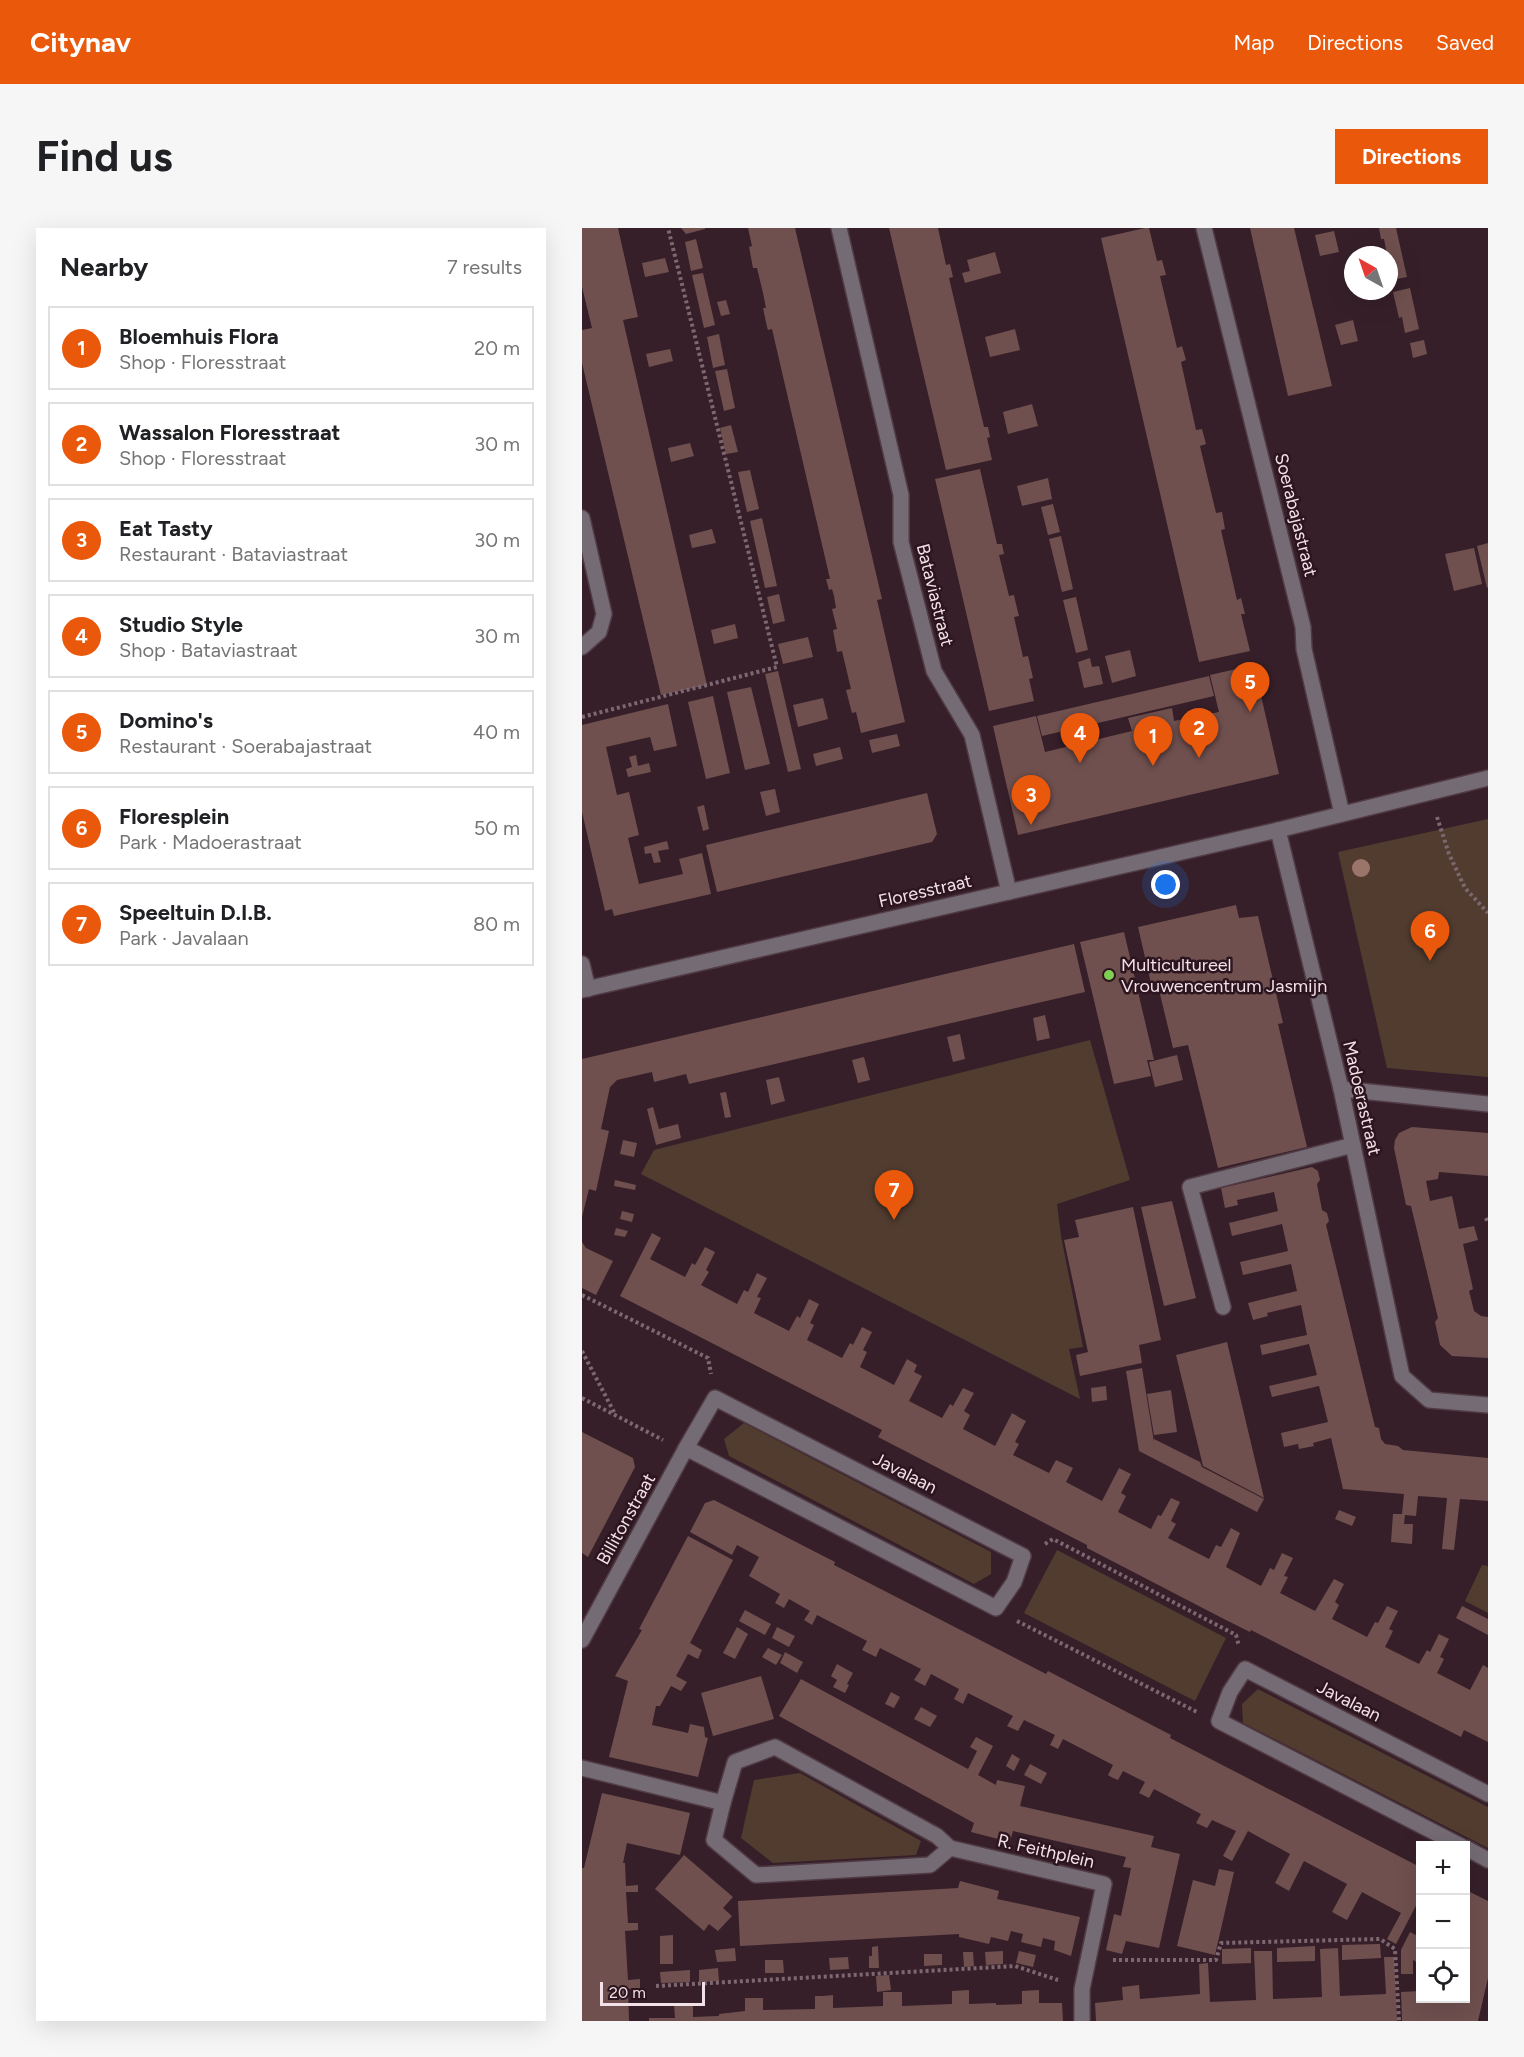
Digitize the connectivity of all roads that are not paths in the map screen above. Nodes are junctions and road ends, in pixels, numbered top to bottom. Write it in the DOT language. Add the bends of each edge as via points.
graph roads {
  1 [pos="839,228"];
  2 [pos="1204,228"];
  3 [pos="582,518"];
  4 [pos="582,647"];
  5 [pos="1488,778"];
  6 [pos="1342,814"];
  7 [pos="1278,830"];
  8 [pos="1010,892"];
  9 [pos="582,964"];
  10 [pos="585,989"];
  11 [pos="1341,1089"];
  12 [pos="1488,1104"];
  13 [pos="1353,1145"];
  14 [pos="1223,1307"];
  15 [pos="1488,1405"];
  16 [pos="686,1448"];
  17 [pos="582,1640"];
  18 [pos="582,1768"];
  19 [pos="1488,1794"];
  20 [pos="723,1803"];
  21 [pos="1453,1841"];
  22 [pos="950,1848"];
  23 [pos="1470,1850"];
  24 [pos="1488,1860"];
  25 [pos="1082,2021"];
  1 -- 8 [label="street, Bataviastraat" via="901,495 901,542 934,671 972,735"];
  2 -- 6 [label="street, Soerabajastraat" via="1303,627 1304,649"];
  3 -- 4 [label="street" via="604,614 599,632"];
  5 -- 6 [label="street, Floresstraat"];
  6 -- 7 [label="street, Floresstraat"];
  7 -- 8 [label="street, Floresstraat"];
  7 -- 11 [label="street, Madoerastraat"];
  8 -- 10 [label="street, Floresstraat"];
  9 -- 10 [label="street"];
  11 -- 12 [label="street"];
  11 -- 13 [label="street, Madoerastraat"];
  13 -- 14 [label="street" via="1190,1187"];
  13 -- 15 [label="street, Madoerastraat" via="1402,1376 1429,1400"];
  16 -- 16 [label="street, Javalaan" via="996,1608 1014,1582 1023,1556 716,1398"];
  16 -- 17 [label="street, Billitonstraat"];
  18 -- 20 [label="street"];
  19 -- 21 [label="street, Javalaan" via="1245,1669 1230,1692 1219,1721"];
  20 -- 22 [label="street, R. Feithplein" via="735,1762 775,1747 937,1836"];
  20 -- 22 [label="street, R. Feithplein" via="714,1840 756,1875 930,1865"];
  22 -- 25 [label="street, R. Feithplein" via="1104,1884 1083,1989"];
  23 -- 24 [label="street"];
}
